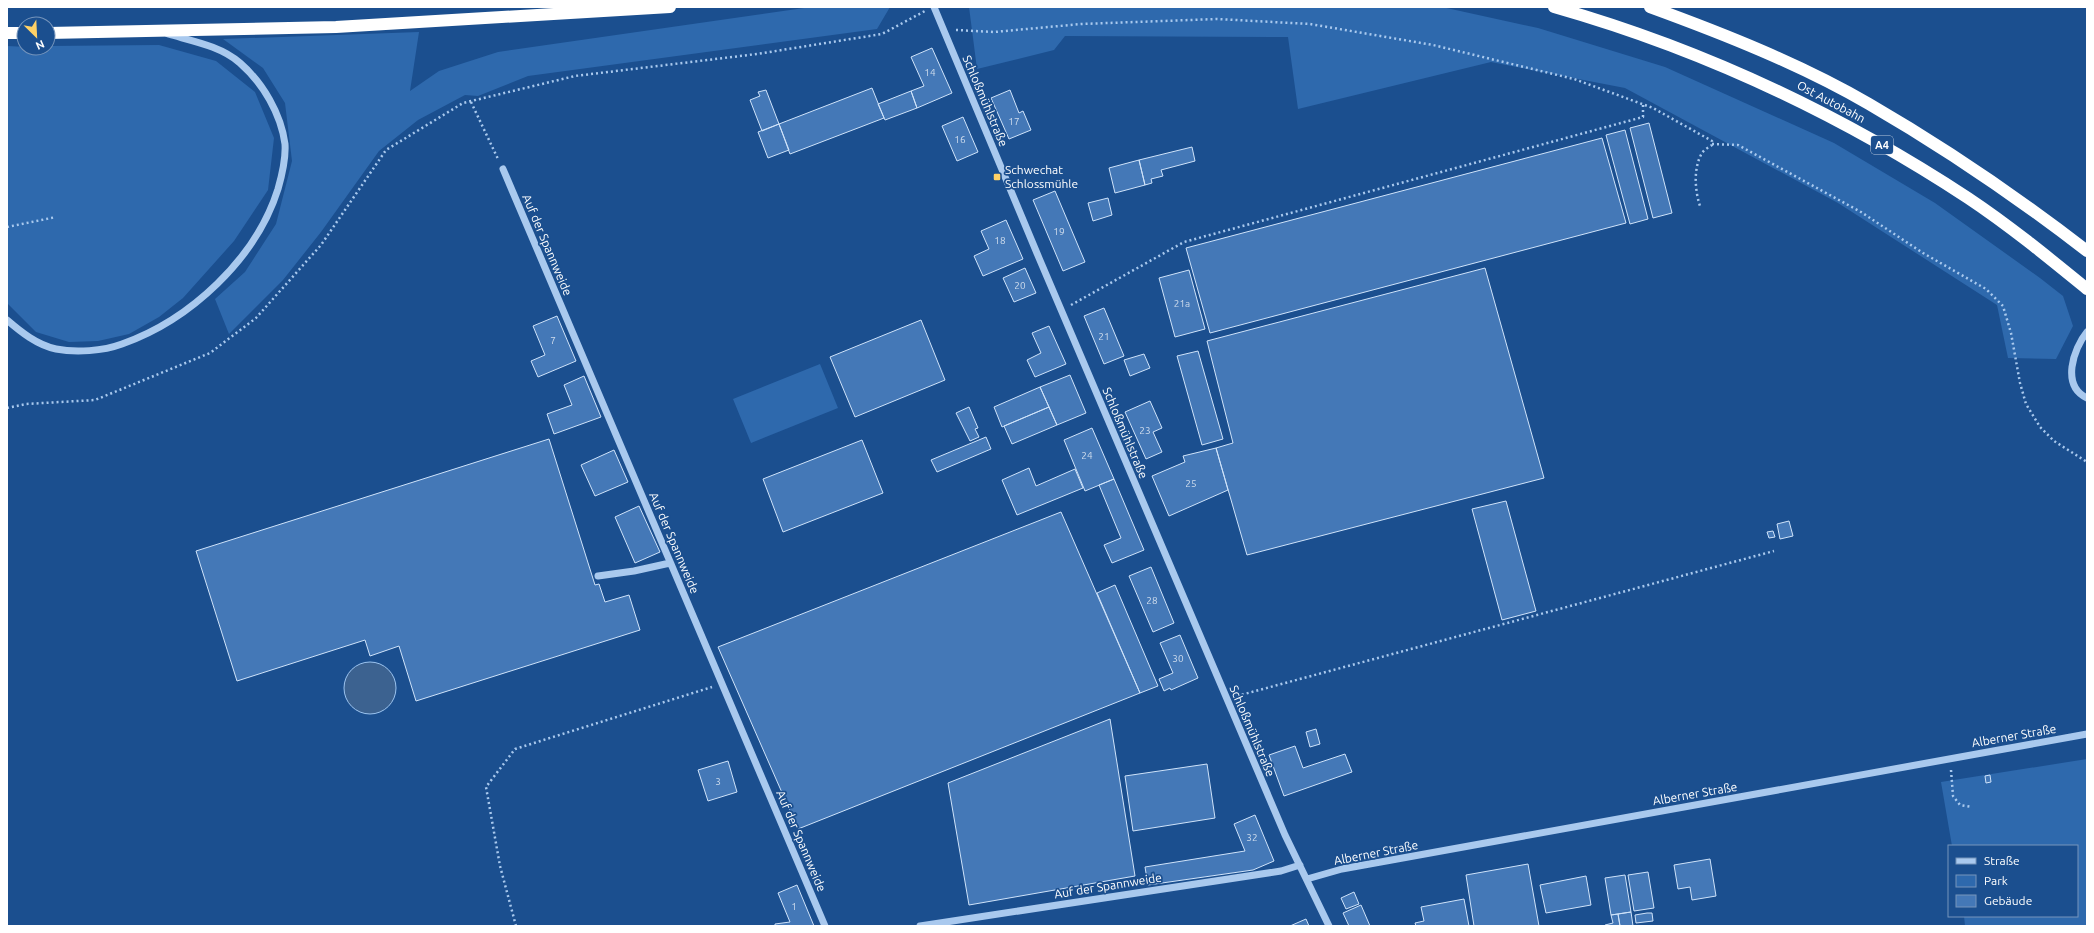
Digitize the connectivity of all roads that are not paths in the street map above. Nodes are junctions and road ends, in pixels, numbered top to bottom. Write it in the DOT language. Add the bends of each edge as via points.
graph roads {
  1 [pos="670,7"];
  2 [pos="934,7"];
  3 [pos="1554,7"];
  4 [pos="1650,7"];
  5 [pos="156,30"];
  6 [pos="56,33"];
  7 [pos="503,169"];
  8 [pos="2087,251"];
  9 [pos="2087,289"];
  10 [pos="7,320"];
  11 [pos="2087,332"];
  12 [pos="2087,398"];
  13 [pos="670,563"];
  14 [pos="598,576"];
  15 [pos="2087,734"];
  16 [pos="1300,865"];
  17 [pos="1307,879"];
  18 [pos="825,926"];
  19 [pos="920,926"];
  20 [pos="1329,926"];
  1 -- 5 [label="highway" via="336,27"];
  2 -- 16 [label="street, Schloßmühlstraße" via="1061,311"];
  3 -- 9 [label="highway, Ost Autobahn / A4" via="1698,55 1770,86 1839,121 1969,199"];
  4 -- 8 [label="highway, Ost Autobahn / A4" via="1708,28 1779,59 1867,103 1946,150 2021,200"];
  5 -- 6 [label="highway"];
  5 -- 10 [label="street" via="212,46 240,62 260,85 276,112 285,144 283,173 274,203 256,236 229,272 194,303 158,328 121,344 88,351 56,349 28,337"];
  7 -- 13 [label="street, Auf der Spannweide"];
  11 -- 12 [label="street" via="2079,342 2071,365 2074,384 2082,396"];
  13 -- 14 [label="street"];
  13 -- 18 [label="street, Auf der Spannweide"];
  15 -- 17 [label="street, Alberner Straße" via="1342,869"];
  16 -- 17 [label="street, Schloßmühlstraße"];
  16 -- 19 [label="street, Auf der Spannweide" via="1281,871"];
  17 -- 20 [label="street, Schloßmühlstraße"];
}
